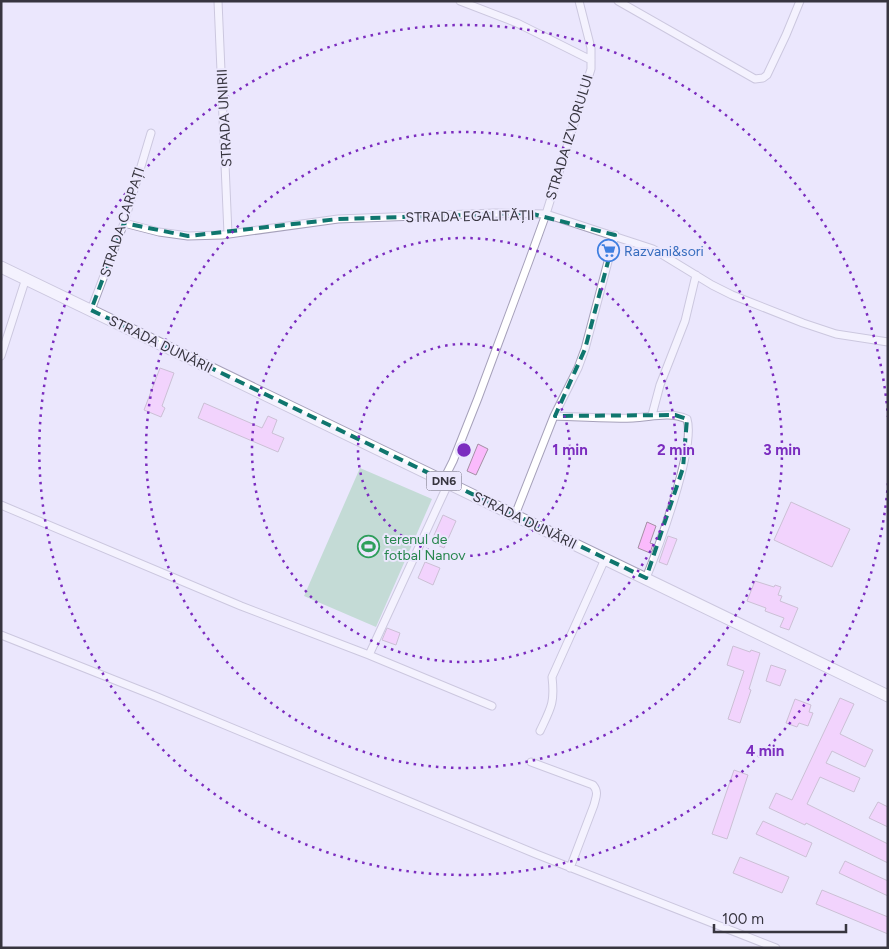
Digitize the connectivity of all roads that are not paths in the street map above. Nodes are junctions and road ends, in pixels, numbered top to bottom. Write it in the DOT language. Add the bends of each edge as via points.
graph roads {
  1 [pos="218,1"];
  2 [pos="460,1"];
  3 [pos="578,1"];
  4 [pos="618,1"];
  5 [pos="800,1"];
  6 [pos="592,60"];
  7 [pos="151,132"];
  8 [pos="546,214"];
  9 [pos="124,223"];
  10 [pos="228,234"];
  11 [pos="615,236"];
  12 [pos="1,267"];
  13 [pos="696,275"];
  14 [pos="26,278"];
  15 [pos="91,310"];
  16 [pos="888,342"];
  17 [pos="1,356"];
  18 [pos="652,415"];
  19 [pos="554,416"];
  20 [pos="446,482"];
  21 [pos="1,505"];
  22 [pos="515,515"];
  23 [pos="605,559"];
  24 [pos="646,578"];
  25 [pos="1,635"];
  26 [pos="369,655"];
  27 [pos="888,696"];
  28 [pos="492,706"];
  29 [pos="540,731"];
  30 [pos="531,762"];
  31 [pos="570,868"];
  32 [pos="776,948"];
  1 -- 10 [label="street, STRADA UNIRII"];
  2 -- 6 [label="street" via="517,23"];
  3 -- 6 [label="street"];
  4 -- 5 [label="street" via="755,79 767,75"];
  6 -- 8 [label="street, STRADA IZVORULUI"];
  7 -- 9 [label="street, STRADA CARPAȚI"];
  8 -- 10 [label="street, STRADA EGALITĂȚII" via="338,219"];
  8 -- 11 [label="street"];
  8 -- 20 [label="street, STRADA EGALITĂȚII"];
  9 -- 10 [label="street, STRADA EGALITĂȚII" via="188,236"];
  9 -- 15 [label="street, STRADA CARPAȚI"];
  11 -- 13 [label="street" via="653,249"];
  11 -- 19 [label="street" via="586,349"];
  12 -- 14 [label="main road, STRADA DUNĂRII / DN6"];
  13 -- 16 [label="street" via="732,295 803,323 836,334"];
  13 -- 18 [label="street" via="685,321"];
  14 -- 15 [label="main road, STRADA DUNĂRII / DN6"];
  14 -- 17 [label="street"];
  15 -- 20 [label="main road, STRADA DUNĂRII / DN6"];
  18 -- 19 [label="street" via="634,418"];
  18 -- 24 [label="street" via="682,417 687,420 689,432 668,520"];
  19 -- 22 [label="street"];
  20 -- 22 [label="main road, STRADA DUNĂRII / DN6"];
  20 -- 26 [label="street, STRADA EGALITĂȚII"];
  21 -- 26 [label="street" via="241,606"];
  22 -- 23 [label="main road, STRADA DUNĂRII / DN6"];
  23 -- 24 [label="main road, STRADA DUNĂRII / DN6"];
  23 -- 29 [label="street" via="552,677 553,704"];
  24 -- 27 [label="main road, STRADA DUNĂRII / DN6"];
  25 -- 31 [label="street"];
  26 -- 28 [label="street"];
  30 -- 31 [label="street" via="593,785 597,790"];
  31 -- 32 [label="street"];
}
